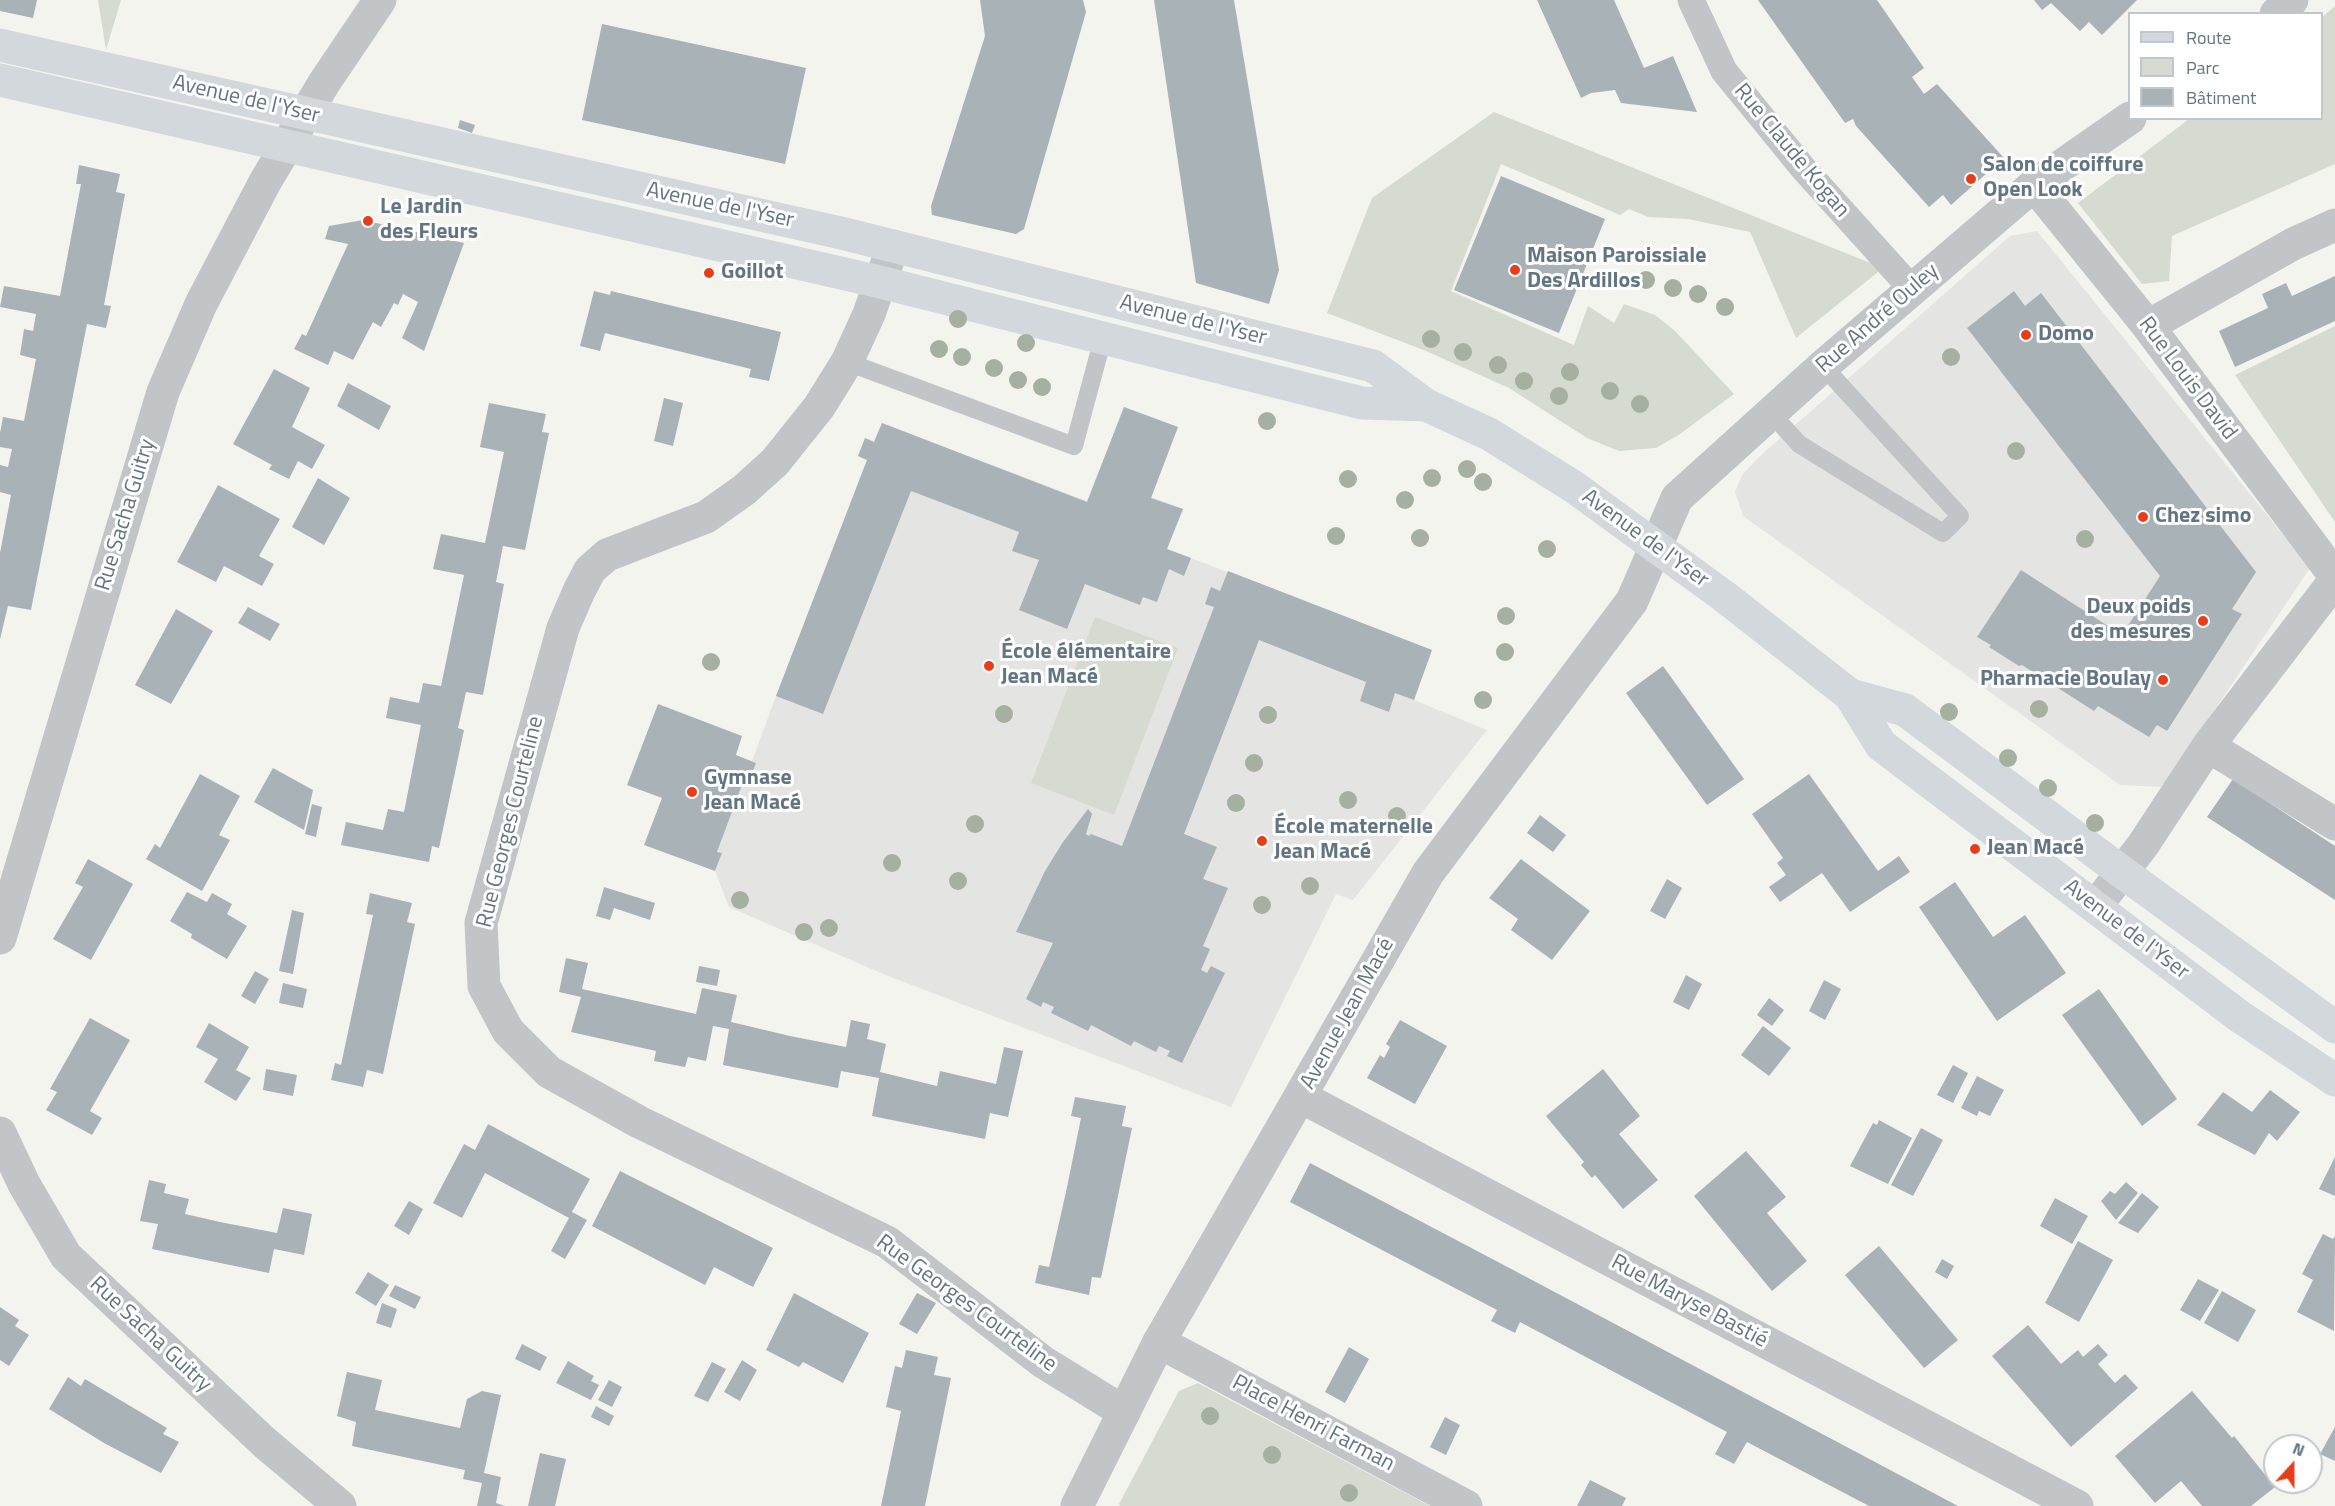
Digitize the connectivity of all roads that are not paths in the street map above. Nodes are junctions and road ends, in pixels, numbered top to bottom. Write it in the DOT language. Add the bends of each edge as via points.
graph roads {
  1 [pos="380,0"];
  2 [pos="1691,0"];
  3 [pos="2292,0"];
  4 [pos="2278,12"];
  5 [pos="0,45"];
  6 [pos="36,54"];
  7 [pos="158,81"];
  8 [pos="14,83"];
  9 [pos="306,114"];
  10 [pos="150,115"];
  11 [pos="2128,119"];
  12 [pos="286,146"];
  13 [pos="474,152"];
  14 [pos="604,181"];
  15 [pos="2034,185"];
  16 [pos="465,188"];
  17 [pos="595,218"];
  18 [pos="2335,225"];
  19 [pos="893,246"];
  20 [pos="880,282"];
  21 [pos="1912,290"];
  22 [pos="2148,326"];
  23 [pos="1103,338"];
  24 [pos="847,362"];
  25 [pos="1823,366"];
  26 [pos="1426,405"];
  27 [pos="1771,413"];
  28 [pos="1655,546"];
  29 [pos="2335,578"];
  30 [pos="1850,695"];
  31 [pos="2208,746"];
  32 [pos="2335,824"];
  33 [pos="2122,872"];
  34 [pos="2096,906"];
  35 [pos="0,938"];
  36 [pos="2335,1027"];
  37 [pos="2335,1080"];
  38 [pos="1301,1097"];
  39 [pos="0,1133"];
  40 [pos="1159,1342"];
  41 [pos="1124,1412"];
  42 [pos="340,1506"];
  43 [pos="1077,1506"];
  44 [pos="1466,1506"];
  45 [pos="2077,1506"];
  1 -- 9 [label="street, Rue Sacha Guitry"];
  2 -- 21 [label="street, Rue Claude Kogan" via="1724,72"];
  3 -- 4 [label="street"];
  5 -- 6 [label="main road, Avenue de l'Yser"];
  6 -- 7 [label="main road, Avenue de l'Yser"];
  6 -- 8 [label="street"];
  7 -- 9 [label="main road, Avenue de l'Yser"];
  7 -- 10 [label="street"];
  8 -- 10 [label="main road, Avenue de l'Yser"];
  9 -- 12 [label="street, Rue Sacha Guitry"];
  9 -- 13 [label="main road, Avenue de l'Yser"];
  10 -- 12 [label="main road, Avenue de l'Yser"];
  11 -- 15 [label="street, Rue André Ouley"];
  12 -- 16 [label="main road, Avenue de l'Yser"];
  12 -- 35 [label="street, Rue Sacha Guitry" via="201,304 163,392"];
  13 -- 14 [label="main road, Avenue de l'Yser"];
  13 -- 16 [label="street"];
  14 -- 17 [label="street"];
  14 -- 19 [label="main road, Avenue de l'Yser"];
  15 -- 21 [label="street, Rue André Ouley"];
  15 -- 22 [label="street, Rue Louis David"];
  16 -- 17 [label="main road, Avenue de l'Yser"];
  17 -- 20 [label="main road, Avenue de l'Yser"];
  18 -- 22 [label="street" via="2293,244"];
  19 -- 20 [label="street, Rue Georges Courteline"];
  19 -- 26 [label="main road, Avenue de l'Yser" via="1372,366"];
  20 -- 23 [label="main road, Avenue de l'Yser"];
  20 -- 24 [label="street, Rue Georges Courteline"];
  21 -- 25 [label="street, Rue André Ouley"];
  22 -- 29 [label="street, Rue Louis David"];
  23 -- 24 [label="lane" via="1074,446"];
  23 -- 26 [label="main road, Avenue de l'Yser" via="1362,404"];
  24 -- 41 [label="street, Rue Georges Courteline" via="819,407 775,462 744,490 706,517 607,555 590,570 563,628 481,923 484,986 508,1031 549,1072 639,1122 887,1242 1043,1362"];
  25 -- 27 [label="street, Rue André Ouley"];
  25 -- 27 [label="lane" via="1960,516 1943,533 1798,444"];
  26 -- 28 [label="main road, Avenue de l'Yser" via="1489,434 1574,487"];
  27 -- 28 [label="street, Rue André Ouley" via="1677,498"];
  28 -- 30 [label="main road, Avenue de l'Yser"];
  28 -- 38 [label="street, Avenue Jean Macé" via="1632,600 1428,873"];
  29 -- 31 [label="street, Rue Louis David"];
  30 -- 33 [label="main road, Avenue de l'Yser" via="1905,710"];
  30 -- 34 [label="main road, Avenue de l'Yser" via="1881,746"];
  31 -- 32 [label="street"];
  31 -- 33 [label="street, Rue Louis David"];
  33 -- 34 [label="street, Rue Louis David"];
  33 -- 36 [label="main road, Avenue de l'Yser"];
  34 -- 37 [label="main road, Avenue de l'Yser" via="2239,1016"];
  38 -- 40 [label="street, Avenue Jean Macé"];
  38 -- 45 [label="street, Rue Maryse Bastié"];
  39 -- 42 [label="street, Rue Sacha Guitry" via="66,1256 265,1443"];
  40 -- 41 [label="street, Avenue Jean Macé"];
  40 -- 44 [label="street, Place Henri Farman"];
  41 -- 43 [label="street, Avenue Jean Macé"];
}
